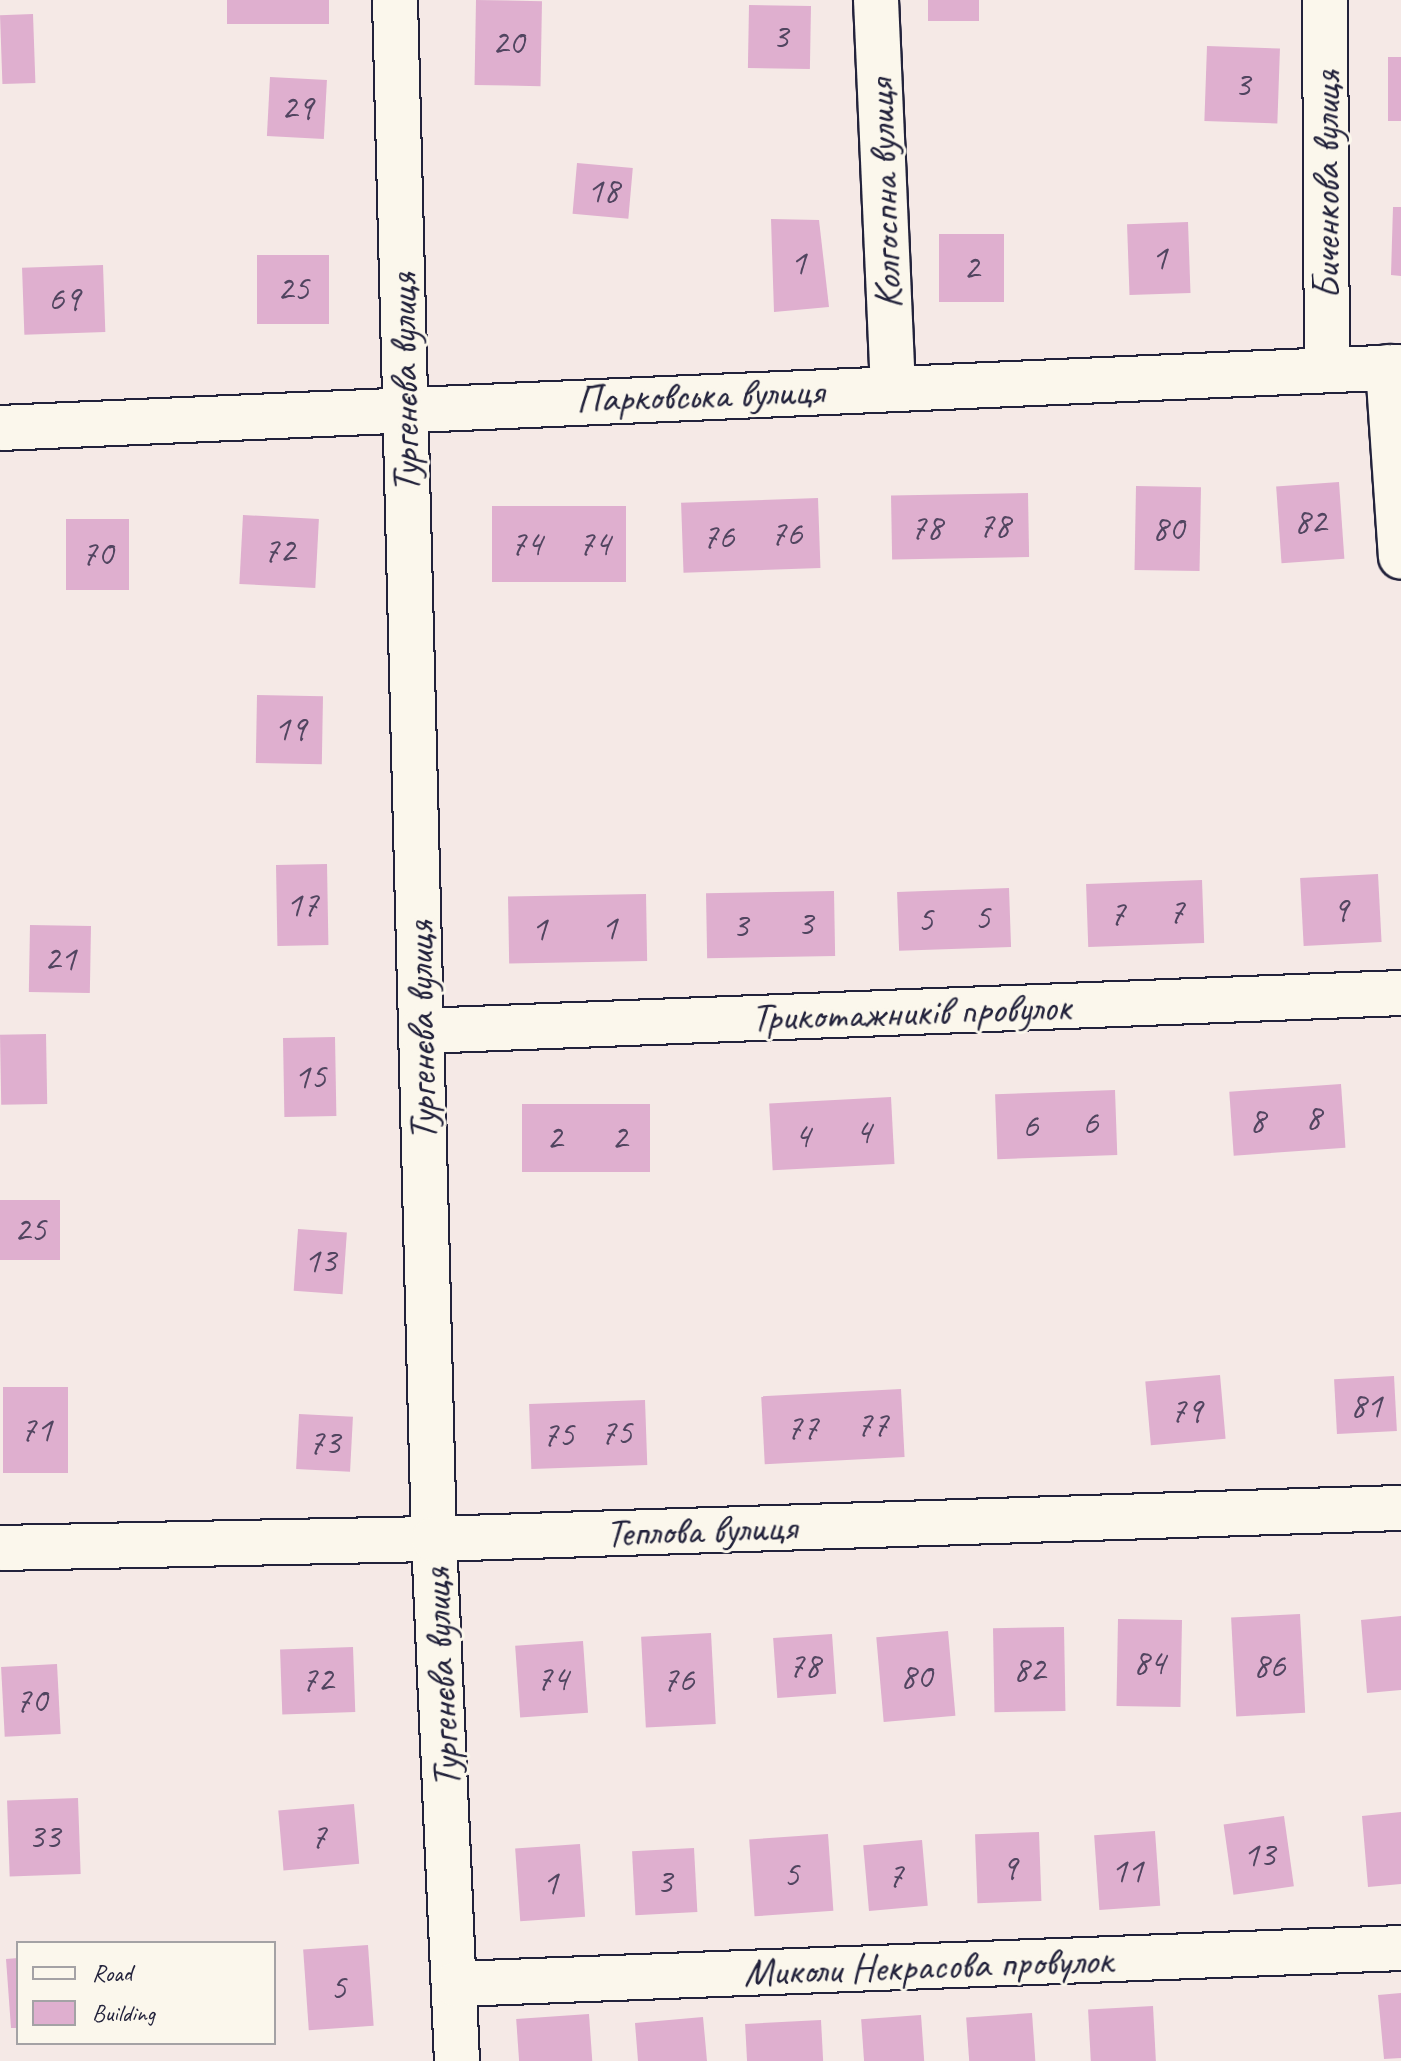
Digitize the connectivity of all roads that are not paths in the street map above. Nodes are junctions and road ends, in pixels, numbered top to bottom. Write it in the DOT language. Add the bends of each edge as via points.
graph roads {
  1 [pos="395,0"];
  2 [pos="876,0"];
  3 [pos="1325,0"];
  4 [pos="1395,367"];
  5 [pos="1327,369"];
  6 [pos="893,387"];
  7 [pos="404,407"];
  8 [pos="0,428"];
  9 [pos="1401,557"];
  10 [pos="1401,993"];
  11 [pos="421,1031"];
  12 [pos="1401,1508"];
  13 [pos="434,1539"];
  14 [pos="0,1548"];
  15 [pos="1401,1948"];
  16 [pos="456,1984"];
  17 [pos="457,2061"];
  1 -- 7 [label="street, Тургенєва вулиця"];
  2 -- 6 [label="street, Колгоспна вулиця"];
  3 -- 5 [label="street, Биченкова вулиця"];
  4 -- 5 [label="street, Парковська вулиця"];
  4 -- 9 [label="street"];
  5 -- 6 [label="street, Парковська вулиця"];
  6 -- 7 [label="street, Парковська вулиця"];
  7 -- 8 [label="street, Парковська вулиця"];
  7 -- 11 [label="street, Тургенєва вулиця"];
  10 -- 11 [label="street, Трикотажників провулок"];
  11 -- 13 [label="street, Тургенєва вулиця"];
  12 -- 13 [label="street, Теплова вулиця"];
  13 -- 14 [label="street, Теплова вулиця"];
  13 -- 16 [label="street, Тургенєва вулиця"];
  15 -- 16 [label="street, Миколи Некрасова провулок"];
  16 -- 17 [label="street, Тургенєва вулиця"];
}
